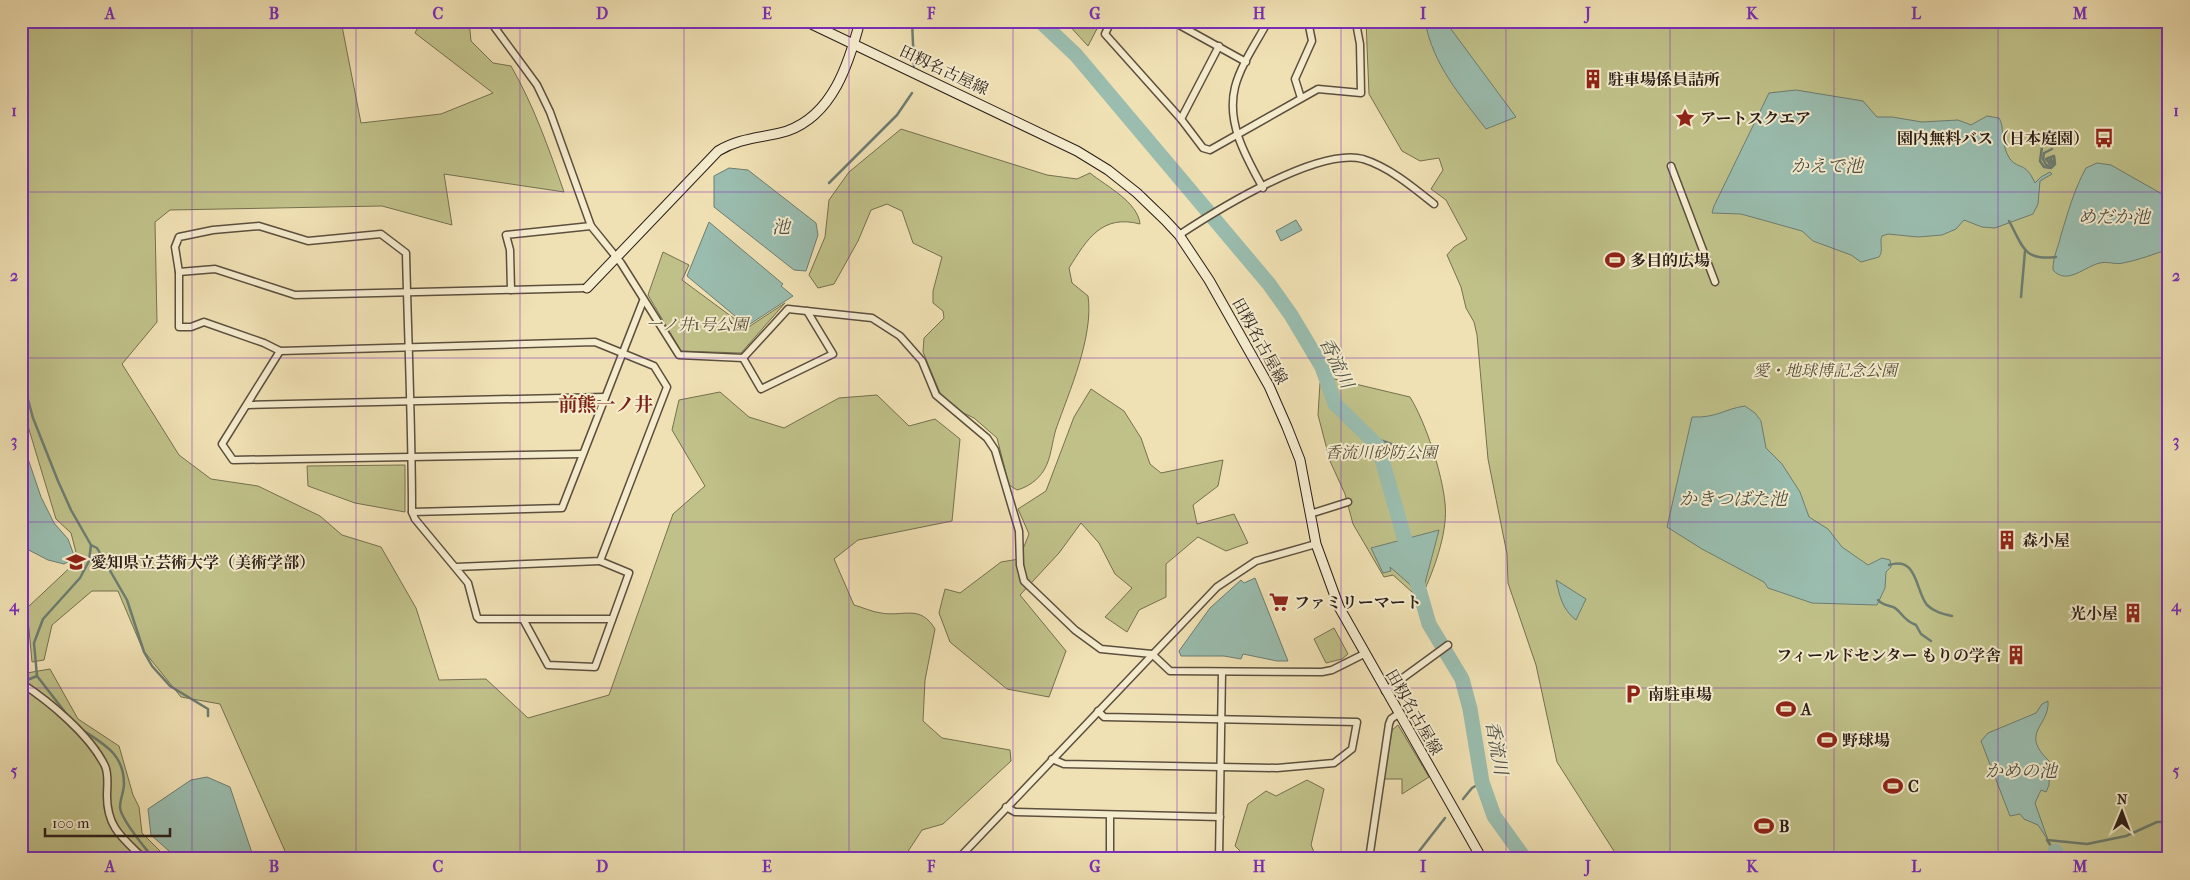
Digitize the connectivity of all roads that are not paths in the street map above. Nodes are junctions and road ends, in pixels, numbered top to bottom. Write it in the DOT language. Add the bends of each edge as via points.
graph roads {
  1 [pos="490,21"];
  2 [pos="805,21"];
  3 [pos="860,21"];
  4 [pos="1111,21"];
  5 [pos="1172,21"];
  6 [pos="1268,21"];
  7 [pos="1274,21"];
  8 [pos="1304,21"];
  9 [pos="1308,21"];
  10 [pos="1331,21"];
  11 [pos="854,45"];
  12 [pos="1219,46"];
  13 [pos="1246,62"];
  14 [pos="1301,98"];
  15 [pos="1181,120"];
  16 [pos="1237,135"];
  17 [pos="1670,166"];
  18 [pos="1263,188"];
  19 [pos="1434,204"];
  20 [pos="591,226"];
  21 [pos="1179,235"];
  22 [pos="617,259"];
  23 [pos="179,272"];
  24 [pos="1715,282"];
  25 [pos="587,288"];
  26 [pos="512,290"];
  27 [pos="407,292"];
  28 [pos="644,301"];
  29 [pos="807,311"];
  30 [pos="408,347"];
  31 [pos="280,351"];
  32 [pos="623,353"];
  33 [pos="743,358"];
  34 [pos="605,397"];
  35 [pos="410,402"];
  36 [pos="247,405"];
  37 [pos="582,454"];
  38 [pos="412,456"];
  39 [pos="1348,502"];
  40 [pos="412,512"];
  41 [pos="1310,514"];
  42 [pos="1316,544"];
  43 [pos="600,561"];
  44 [pos="456,567"];
  45 [pos="524,619"];
  46 [pos="612,619"];
  47 [pos="1448,645"];
  48 [pos="1152,654"];
  49 [pos="1364,654"];
  50 [pos="1222,672"];
  51 [pos="21,683"];
  52 [pos="1385,691"];
  53 [pos="1098,711"];
  54 [pos="1398,714"];
  55 [pos="1222,718"];
  56 [pos="1052,759"];
  57 [pos="1221,767"];
  58 [pos="1006,807"];
  59 [pos="1110,815"];
  60 [pos="1220,817"];
  61 [pos="961,856"];
  62 [pos="144,859"];
  63 [pos="970,859"];
  64 [pos="1110,859"];
  65 [pos="1219,859"];
  66 [pos="1368,859"];
  67 [pos="1482,859"];
  1 -- 20 [label="street" via="537,85"];
  2 -- 11 [label="main road, 田籾名古屋線"];
  3 -- 11 [label="main road"];
  4 -- 15 [label="street" via="1105,34"];
  5 -- 12 [label="street"];
  6 -- 13 [label="street"];
  7 -- 8 [label="street" via="1286,24"];
  9 -- 14 [label="street" via="1312,41 1296,79"];
  10 -- 14 [label="street" via="1356,23 1361,93 1326,88"];
  11 -- 21 [label="main road, 田籾名古屋線" via="1077,151 1137,193"];
  11 -- 22 [label="main road" via="835,90 816,115 786,131 738,141 718,151"];
  12 -- 13 [label="street"];
  12 -- 15 [label="street"];
  13 -- 16 [label="street" via="1236,87 1233,115"];
  14 -- 16 [label="street"];
  15 -- 16 [label="street" via="1203,148 1210,150"];
  16 -- 18 [label="street"];
  17 -- 24 [label="street"];
  18 -- 19 [label="street" via="1330,159 1362,159 1393,174"];
  18 -- 21 [label="street"];
  20 -- 22 [label="street"];
  20 -- 26 [label="street" via="506,235"];
  21 -- 41 [label="main road, 田籾名古屋線" via="1209,280 1268,386 1300,460"];
  22 -- 25 [label="main road"];
  22 -- 28 [label="street"];
  23 -- 27 [label="street" via="215,269 295,295"];
  23 -- 27 [label="street" via="175,247 179,237 213,230 259,226 308,241 381,234 406,253"];
  23 -- 31 [label="street" via="179,326 191,327 204,322 264,342"];
  25 -- 26 [label="street"];
  26 -- 27 [label="street"];
  27 -- 30 [label="street"];
  28 -- 32 [label="street"];
  28 -- 33 [label="street" via="679,355"];
  29 -- 33 [label="street" via="788,308"];
  29 -- 33 [label="street" via="832,354 761,389"];
  29 -- 48 [label="street" via="872,318 900,336 922,361 936,395 987,438 995,450 1019,531 1024,581 1075,630 1101,649"];
  30 -- 31 [label="street"];
  30 -- 32 [label="street" via="595,342"];
  30 -- 35 [label="street"];
  31 -- 36 [label="street"];
  32 -- 34 [label="street"];
  32 -- 43 [label="street" via="654,366 667,387"];
  34 -- 35 [label="street"];
  34 -- 37 [label="street"];
  35 -- 36 [label="street"];
  35 -- 38 [label="street"];
  36 -- 38 [label="street" via="222,444 233,460"];
  37 -- 38 [label="street"];
  37 -- 40 [label="street" via="562,508"];
  38 -- 40 [label="street"];
  39 -- 41 [label="street"];
  40 -- 44 [label="street"];
  41 -- 42 [label="main road, 田籾名古屋線"];
  42 -- 48 [label="street" via="1273,554 1243,568 1217,587"];
  42 -- 49 [label="main road, 田籾名古屋線" via="1339,607"];
  43 -- 44 [label="street"];
  43 -- 46 [label="street" via="629,573"];
  44 -- 45 [label="street" via="468,583 479,620"];
  45 -- 46 [label="street"];
  45 -- 46 [label="street" via="548,665 595,667"];
  47 -- 52 [label="street"];
  48 -- 50 [label="street" via="1170,671"];
  48 -- 53 [label="street"];
  49 -- 50 [label="street" via="1322,672"];
  49 -- 52 [label="main road, 田籾名古屋線"];
  50 -- 55 [label="street"];
  51 -- 62 [label="street" via="56,710 98,755 105,767 110,821"];
  52 -- 54 [label="main road, 田籾名古屋線"];
  53 -- 55 [label="street" via="1104,716"];
  53 -- 56 [label="street"];
  54 -- 66 [label="street" via="1390,719"];
  54 -- 67 [label="main road, 田籾名古屋線"];
  55 -- 57 [label="street"];
  55 -- 57 [label="street" via="1357,722 1352,750 1334,763 1277,768"];
  56 -- 57 [label="street" via="1064,764"];
  56 -- 58 [label="street"];
  57 -- 60 [label="street"];
  58 -- 59 [label="street" via="1015,812"];
  58 -- 61 [label="street"];
  59 -- 60 [label="street"];
  59 -- 64 [label="street"];
  60 -- 65 [label="street"];
  61 -- 63 [label="street"];
}
